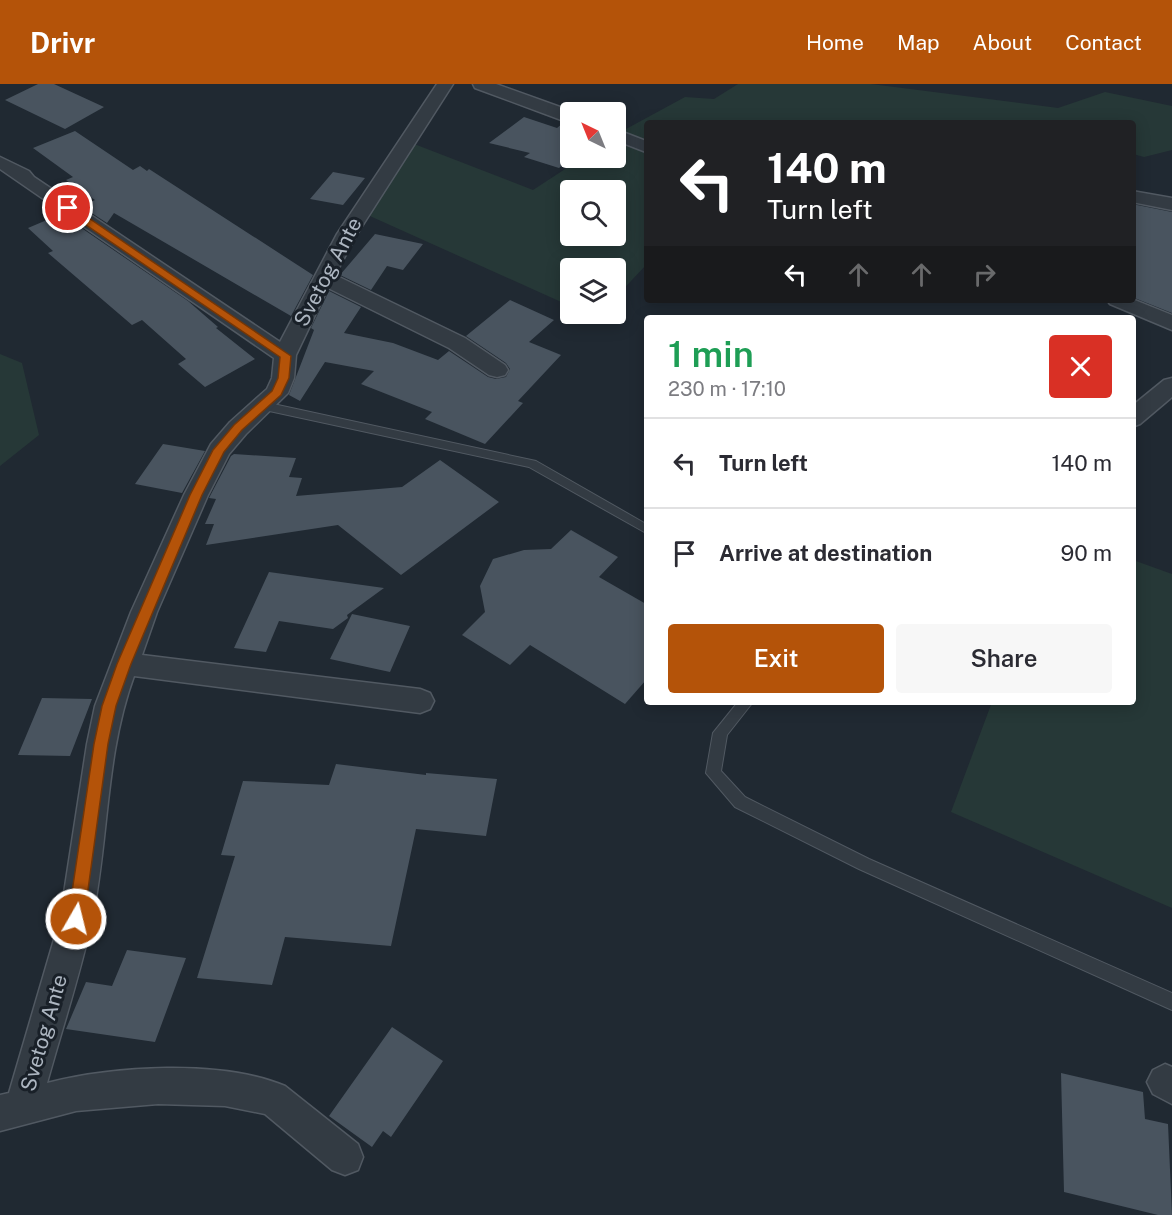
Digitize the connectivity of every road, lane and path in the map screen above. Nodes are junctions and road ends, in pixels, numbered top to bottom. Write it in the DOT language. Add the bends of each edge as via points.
graph roads {
  1 [pos="445,84"];
  2 [pos="481,84"];
  3 [pos="560,113"];
  4 [pos="626,139"];
  5 [pos="644,146"];
  6 [pos="0,162"];
  7 [pos="1136,197"];
  8 [pos="1172,204"];
  9 [pos="325,278"];
  10 [pos="1124,303"];
  11 [pos="1172,323"];
  12 [pos="285,356"];
  13 [pos="497,370"];
  14 [pos="1172,385"];
  15 [pos="264,406"];
  16 [pos="1136,416"];
  17 [pos="644,528"];
  18 [pos="124,664"];
  19 [pos="420,701"];
  20 [pos="743,705"];
  21 [pos="1172,1002"];
  22 [pos="11,1111"];
  23 [pos="345,1157"];
  1 -- 9 [label="street, Svetog Ante" via="351,226"];
  2 -- 3 [label="street"];
  4 -- 5 [label="street"];
  6 -- 12 [label="street"];
  7 -- 8 [label="street"];
  9 -- 12 [label="street, Svetog Ante"];
  9 -- 13 [label="street" via="457,343"];
  10 -- 11 [label="street"];
  12 -- 15 [label="street, Svetog Ante" via="277,393"];
  14 -- 16 [label="street"];
  15 -- 17 [label="lane" via="532,464"];
  15 -- 18 [label="street, Svetog Ante" via="219,450"];
  18 -- 19 [label="street"];
  18 -- 22 [label="street, Svetog Ante" via="101,744 76,919"];
  20 -- 21 [label="lane" via="720,733 713,773 740,802 864,864"];
  22 -- 23 [label="street" via="76,1093 158,1086 225,1088 273,1098"];
}
